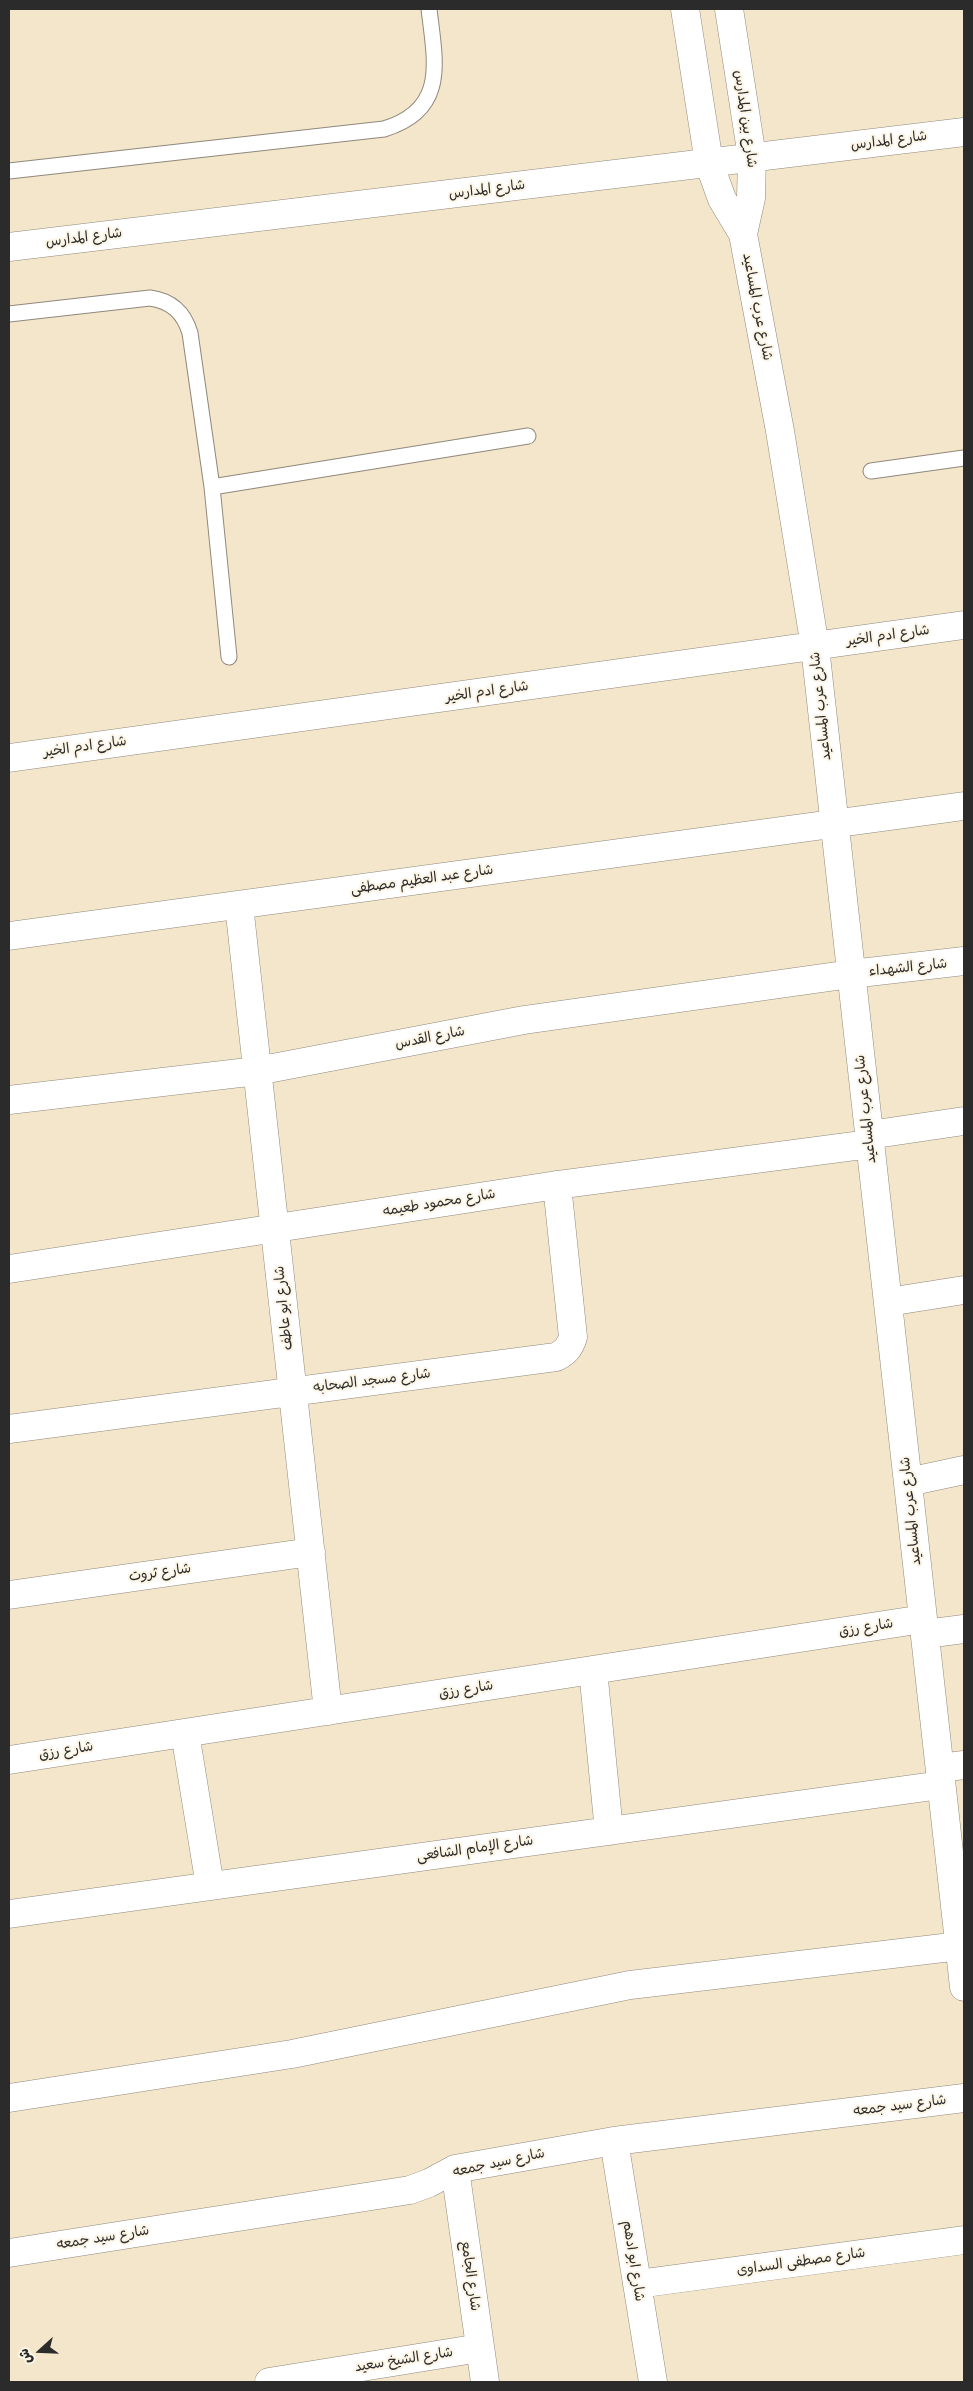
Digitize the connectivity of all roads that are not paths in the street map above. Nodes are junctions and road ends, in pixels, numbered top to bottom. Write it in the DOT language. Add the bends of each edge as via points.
graph roads {
  1 [pos="429,9"];
  2 [pos="685,9"];
  3 [pos="729,9"];
  4 [pos="964,132"];
  5 [pos="752,157"];
  6 [pos="709,163"];
  7 [pos="9,171"];
  8 [pos="743,234"];
  9 [pos="9,247"];
  10 [pos="9,314"];
  11 [pos="528,436"];
  12 [pos="964,458"];
  13 [pos="871,471"];
  14 [pos="212,487"];
  15 [pos="964,625"];
  16 [pos="815,647"];
  17 [pos="229,657"];
  18 [pos="9,758"];
  19 [pos="964,806"];
  20 [pos="835,824"];
  21 [pos="239,905"];
  22 [pos="9,936"];
  23 [pos="964,962"];
  24 [pos="851,974"];
  25 [pos="257,1070"];
  26 [pos="9,1100"];
  27 [pos="964,1121"];
  28 [pos="870,1139"];
  29 [pos="557,1185"];
  30 [pos="275,1228"];
  31 [pos="9,1269"];
  32 [pos="964,1290"];
  33 [pos="888,1302"];
  34 [pos="293,1391"];
  35 [pos="9,1429"];
  36 [pos="964,1470"];
  37 [pos="908,1482"];
  38 [pos="311,1552"];
  39 [pos="9,1594"];
  40 [pos="924,1627"];
  41 [pos="964,1629"];
  42 [pos="593,1670"];
  43 [pos="328,1711"];
  44 [pos="185,1733"];
  45 [pos="9,1760"];
  46 [pos="948,1772"];
  47 [pos="609,1831"];
  48 [pos="210,1886"];
  49 [pos="960,1910"];
  50 [pos="9,1914"];
  51 [pos="960,1946"];
  52 [pos="964,1987"];
  53 [pos="9,2098"];
  54 [pos="964,2098"];
  55 [pos="614,2141"];
  56 [pos="455,2169"];
  57 [pos="964,2240"];
  58 [pos="9,2253"];
  59 [pos="637,2284"];
  60 [pos="480,2348"];
  61 [pos="269,2382"];
  62 [pos="485,2382"];
  63 [pos="653,2382"];
  1 -- 7 [label="lane" via="435,79 422,106 399,124 384,129"];
  2 -- 6 [label="street"];
  3 -- 5 [label="street, شارع بين المدارس"];
  4 -- 5 [label="street, شارع المدارس"];
  5 -- 6 [label="street, شارع المدارس"];
  5 -- 8 [label="street, شارع بين المدارس" via="751,198"];
  6 -- 8 [label="street" via="722,199"];
  6 -- 9 [label="street, شارع المدارس"];
  8 -- 16 [label="street, شارع عرب المساعيد" via="780,431"];
  10 -- 14 [label="lane" via="150,298 162,299 172,305 180,312 190,333"];
  11 -- 14 [label="lane"];
  12 -- 13 [label="lane"];
  14 -- 17 [label="lane"];
  15 -- 16 [label="street, شارع ادم الخير"];
  16 -- 18 [label="street, شارع ادم الخير"];
  16 -- 20 [label="street, شارع عرب المساعيد"];
  19 -- 20 [label="street, شارع عبد العظيم مصطفى"];
  20 -- 21 [label="street, شارع عبد العظيم مصطفى"];
  20 -- 24 [label="street, شارع عرب المساعيد"];
  21 -- 22 [label="street, شارع عبد العظيم مصطفى"];
  21 -- 25 [label="street, شارع ابو عاطف"];
  23 -- 24 [label="street, شارع الشهداء"];
  24 -- 25 [label="street, شارع القدس" via="524,1020"];
  24 -- 28 [label="street, شارع عرب المساعيد"];
  25 -- 26 [label="street, شارع القدس"];
  25 -- 30 [label="street, شارع ابو عاطف"];
  27 -- 28 [label="street, شارع محمود طعيمه"];
  28 -- 29 [label="street, شارع محمود طعيمه"];
  28 -- 33 [label="street, شارع عرب المساعيد"];
  29 -- 30 [label="street, شارع محمود طعيمه"];
  29 -- 34 [label="street, شارع مسجد الصحابه" via="573,1337 571,1346 564,1352 556,1357"];
  30 -- 31 [label="street, شارع محمود طعيمه"];
  30 -- 34 [label="street, شارع ابو عاطف"];
  32 -- 33 [label="street"];
  33 -- 37 [label="street, شارع عرب المساعيد"];
  34 -- 35 [label="street, شارع مسجد الصحابه"];
  34 -- 38 [label="street, شارع ابو عاطف"];
  36 -- 37 [label="street"];
  37 -- 40 [label="street, شارع عرب المساعيد"];
  38 -- 39 [label="street, شارع ثروت"];
  38 -- 43 [label="street, شارع ابو عاطف"];
  40 -- 41 [label="street, شارع رزق"];
  40 -- 42 [label="street, شارع رزق"];
  40 -- 46 [label="street, شارع عرب المساعيد"];
  42 -- 43 [label="street, شارع رزق"];
  42 -- 47 [label="street"];
  43 -- 44 [label="street, شارع رزق"];
  44 -- 45 [label="street, شارع رزق"];
  44 -- 48 [label="street"];
  46 -- 47 [label="street, شارع الإمام الشافعى"];
  46 -- 49 [label="street, شارع عرب المساعيد"];
  47 -- 48 [label="street, شارع الإمام الشافعى"];
  48 -- 50 [label="street, شارع الإمام الشافعى"];
  49 -- 51 [label="street, شارع عرب المساعيد"];
  51 -- 52 [label="street, شارع عرب المساعيد"];
  51 -- 53 [label="street" via="630,1985 292,2054"];
  54 -- 55 [label="street, شارع سيد جمعه"];
  55 -- 56 [label="street, شارع سيد جمعه"];
  55 -- 59 [label="street, شارع ابو ادهم"];
  56 -- 58 [label="street, شارع سيد جمعه" via="410,2190"];
  56 -- 60 [label="street, شارع الجامع"];
  57 -- 59 [label="street, شارع مصطفى السداوى"];
  59 -- 63 [label="street, شارع ابو ادهم"];
  60 -- 61 [label="street, شارع الشيخ سعيد"];
  60 -- 62 [label="street, شارع الجامع"];
}
